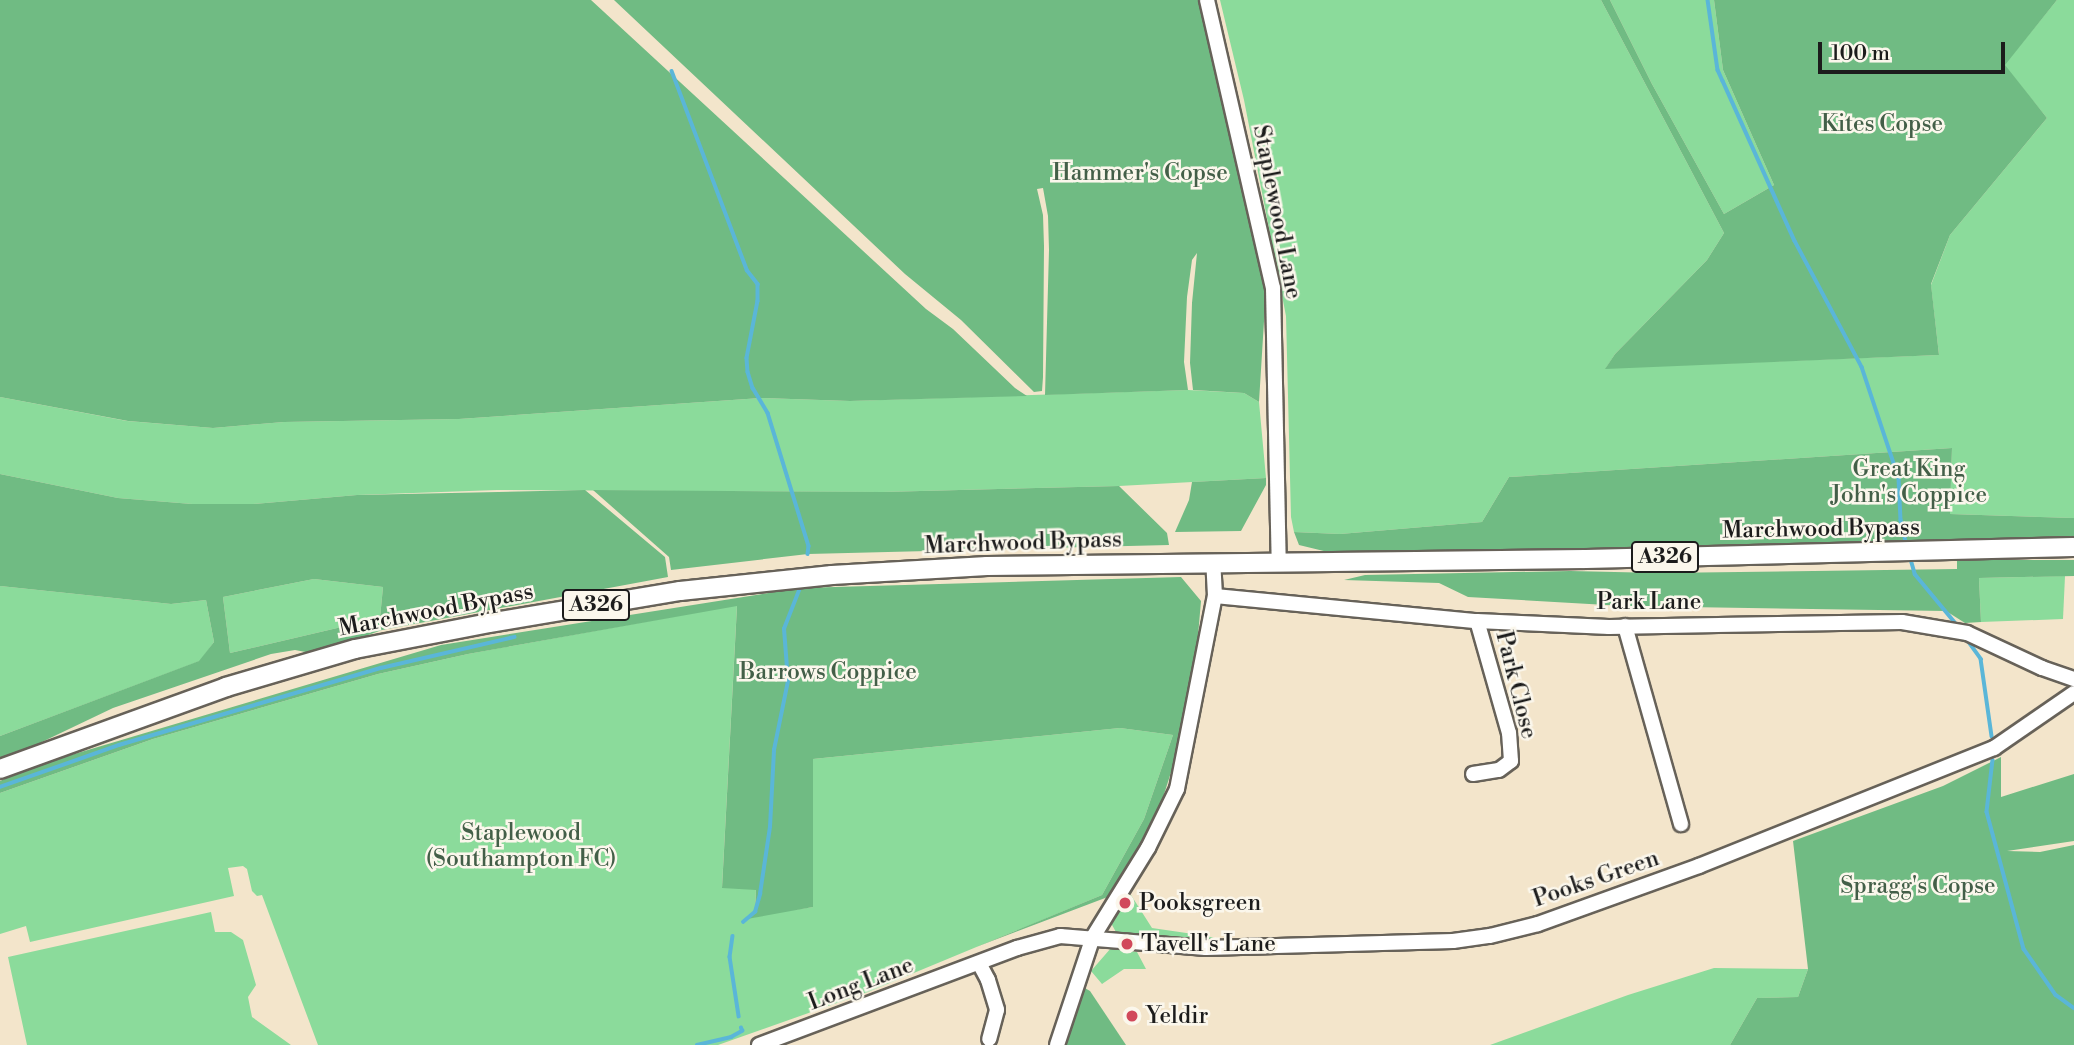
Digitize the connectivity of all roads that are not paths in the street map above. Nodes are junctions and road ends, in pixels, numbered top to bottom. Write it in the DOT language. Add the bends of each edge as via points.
graph roads {
  1 [pos="1207,0"];
  2 [pos="2074,547"];
  3 [pos="1213,563"];
  4 [pos="1279,563"];
  5 [pos="1215,596"];
  6 [pos="1477,621"];
  7 [pos="1625,626"];
  8 [pos="2074,679"];
  9 [pos="2074,693"];
  10 [pos="0,769"];
  11 [pos="1473,774"];
  12 [pos="1681,824"];
  13 [pos="1093,937"];
  14 [pos="979,963"];
  15 [pos="989,1039"];
  16 [pos="760,1045"];
  17 [pos="1057,1045"];
  1 -- 4 [label="street, Staplewood Lane" via="1273,288"];
  2 -- 4 [label="main road, Marchwood Bypass / A326"];
  3 -- 4 [label="main road, Marchwood Bypass / A326"];
  3 -- 5 [label="street"];
  3 -- 10 [label="main road, Marchwood Bypass / A326" via="988,566 832,575 680,591 489,623 355,649 226,687"];
  5 -- 6 [label="street, Park Lane"];
  5 -- 13 [label="street" via="1177,789 1148,848"];
  6 -- 7 [label="street, Park Lane"];
  6 -- 11 [label="street, Park Close" via="1509,733 1511,761 1499,770"];
  7 -- 8 [label="street, Park Lane" via="1902,622 1967,633"];
  7 -- 12 [label="street"];
  9 -- 13 [label="street, Pooks Green" via="1994,748 1603,902 1502,933 1453,941 1206,948"];
  13 -- 14 [label="street, Long Lane" via="1040,940"];
  13 -- 17 [label="street"];
  14 -- 15 [label="street" via="996,1010"];
  14 -- 16 [label="street, Long Lane"];
}
